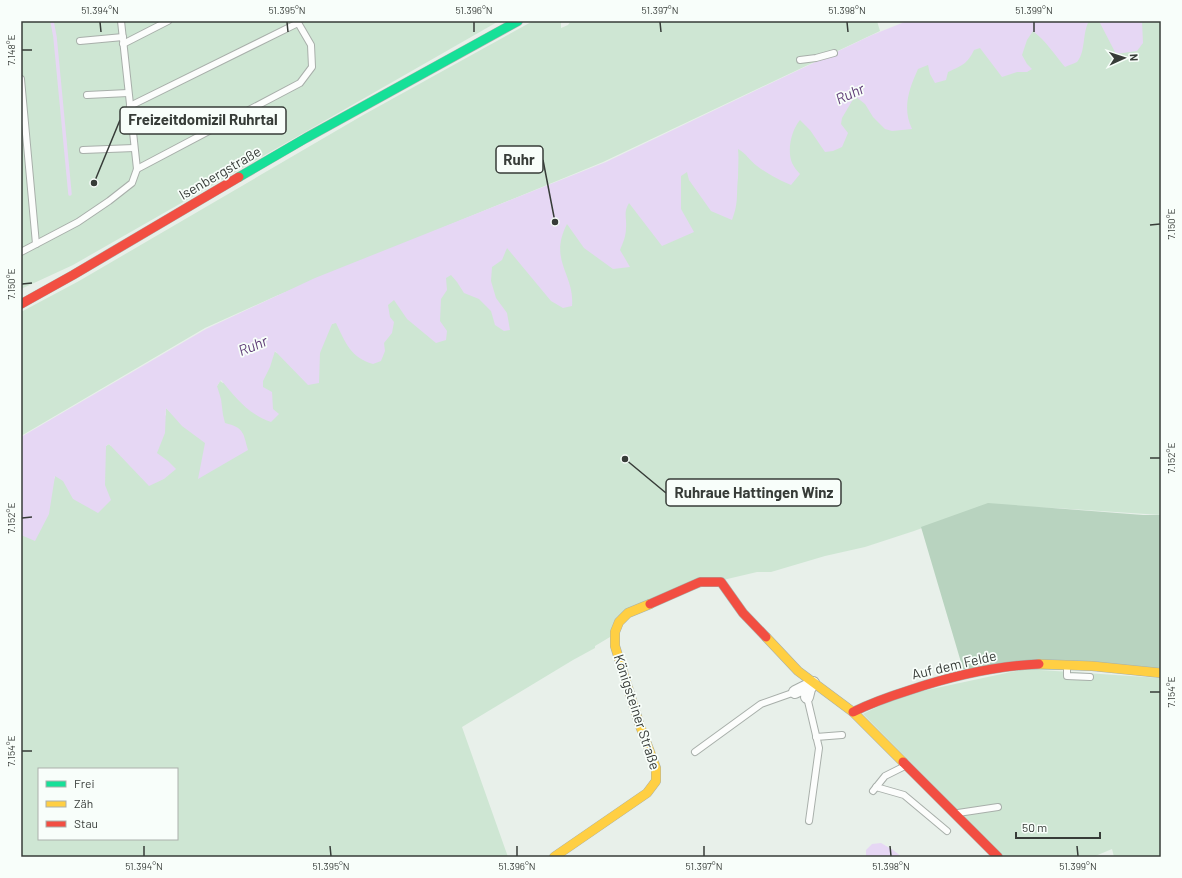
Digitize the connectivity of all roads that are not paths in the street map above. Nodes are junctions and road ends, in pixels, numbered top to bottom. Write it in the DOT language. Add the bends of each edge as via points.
graph roads {
  1 [pos="121,21"];
  2 [pos="168,21"];
  3 [pos="518,21"];
  4 [pos="298,22"];
  5 [pos="80,41"];
  6 [pos="123,41"];
  7 [pos="834,53"];
  8 [pos="800,60"];
  9 [pos="21,79"];
  10 [pos="128,93"];
  11 [pos="87,95"];
  12 [pos="130,106"];
  13 [pos="23,122"];
  14 [pos="134,148"];
  15 [pos="83,150"];
  16 [pos="137,169"];
  17 [pos="36,244"];
  18 [pos="21,252"];
  19 [pos="21,304"];
  20 [pos="1068,664"];
  21 [pos="1161,673"];
  22 [pos="1090,677"];
  23 [pos="813,683"];
  24 [pos="795,692"];
  25 [pos="806,697"];
  26 [pos="853,712"];
  27 [pos="842,735"];
  28 [pos="816,737"];
  29 [pos="695,752"];
  30 [pos="907,765"];
  31 [pos="998,807"];
  32 [pos="956,814"];
  33 [pos="809,821"];
  34 [pos="961,829"];
  35 [pos="947,831"];
  36 [pos="983,851"];
  37 [pos="554,857"];
  38 [pos="998,857"];
  1 -- 6 [label="lane"];
  2 -- 6 [label="lane"];
  3 -- 19 [label="street, Isenbergstraße" via="306,138"];
  4 -- 12 [label="lane"];
  4 -- 16 [label="lane" via="311,45 312,60 312,68 300,83"];
  5 -- 6 [label="lane"];
  6 -- 10 [label="lane"];
  7 -- 8 [label="lane"];
  9 -- 13 [label="lane"];
  10 -- 11 [label="lane"];
  10 -- 12 [label="lane"];
  12 -- 14 [label="lane"];
  13 -- 17 [label="lane"];
  14 -- 15 [label="lane"];
  14 -- 16 [label="lane"];
  16 -- 17 [label="lane" via="132,183 109,201 78,222"];
  17 -- 18 [label="lane"];
  20 -- 21 [label="street, Auf dem Felde"];
  20 -- 22 [label="lane" via="1067,676"];
  20 -- 26 [label="street, Auf dem Felde" via="1022,665 976,671 930,683"];
  23 -- 24 [label="street"];
  23 -- 25 [label="street"];
  23 -- 26 [label="street, Königsteiner Straße"];
  23 -- 37 [label="street, Königsteiner Straße" via="798,671 743,613 721,582 700,582 628,613 619,622 615,632 616,646 639,723 655,762 656,781 648,793"];
  24 -- 29 [label="lane" via="761,704"];
  25 -- 28 [label="lane"];
  26 -- 30 [label="street, Königsteiner Straße"];
  27 -- 28 [label="lane"];
  28 -- 33 [label="lane" via="819,748"];
  30 -- 32 [label="street, Königsteiner Straße"];
  30 -- 35 [label="lane" via="885,776 875,789 904,795"];
  31 -- 32 [label="lane"];
  32 -- 38 [label="street, Königsteiner Straße"];
  34 -- 36 [label="lane"];
}
